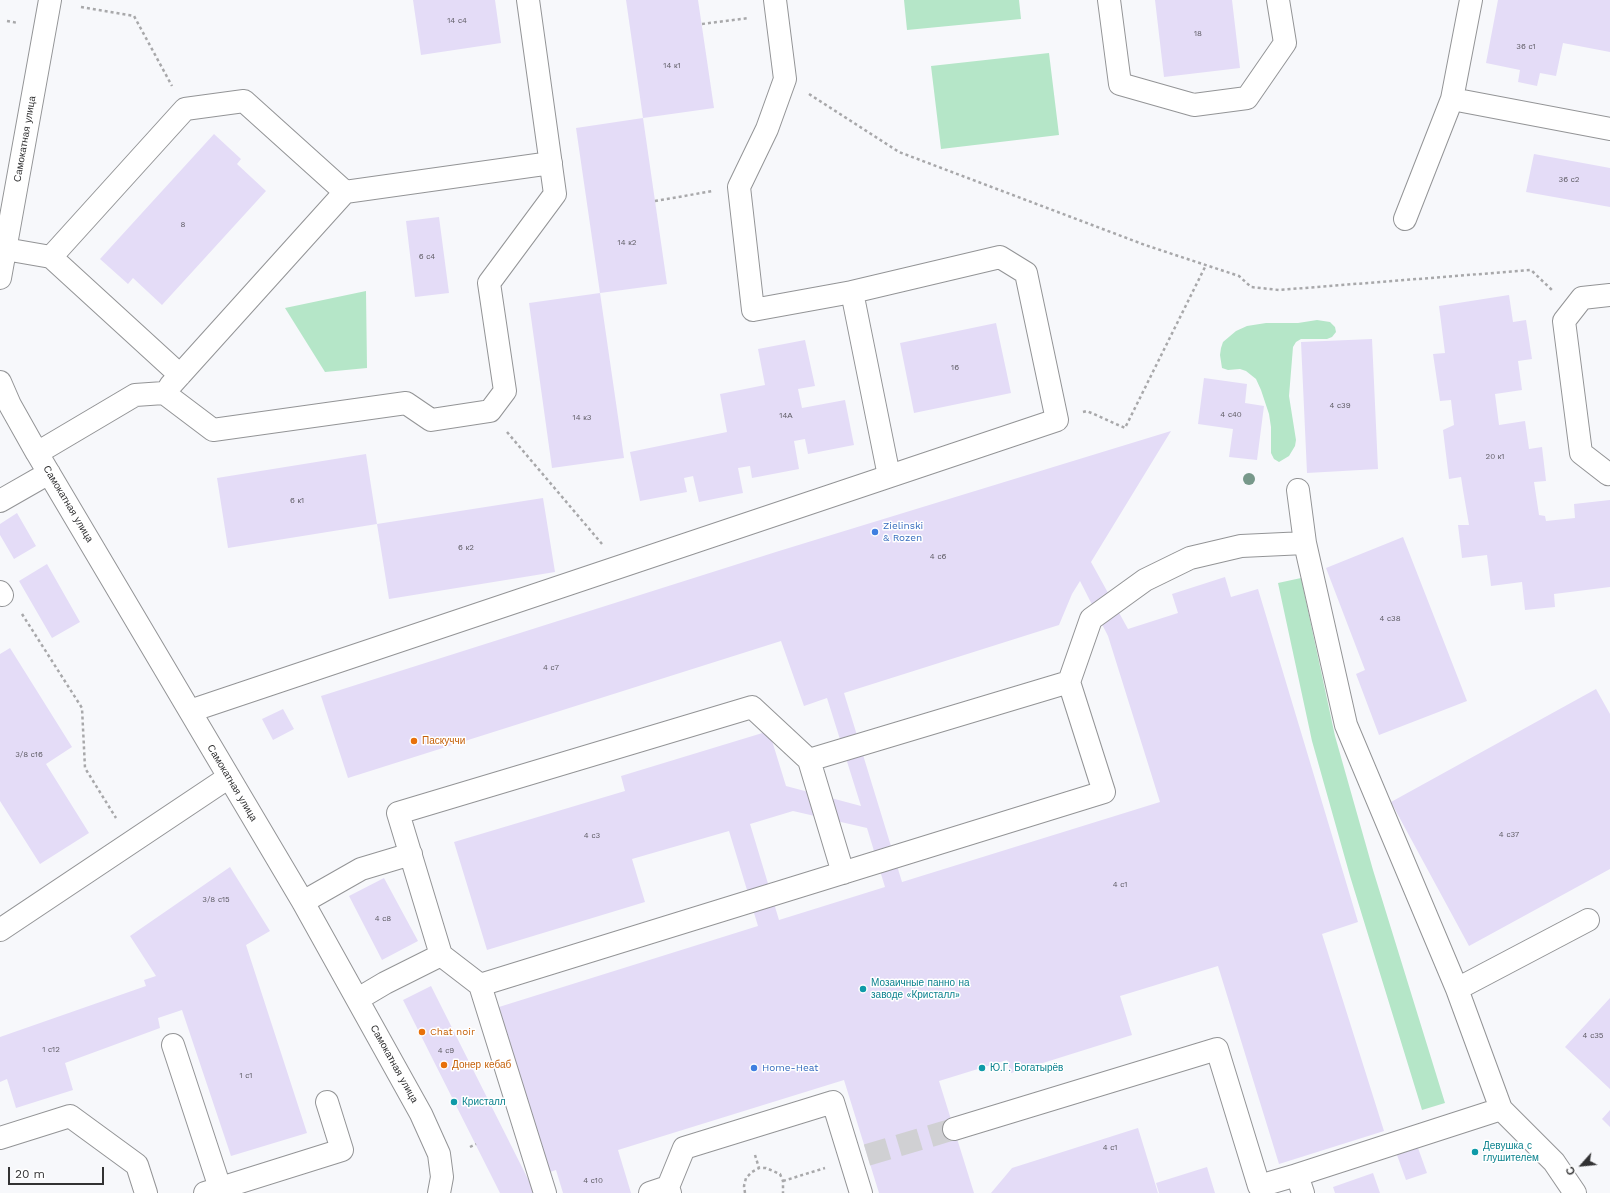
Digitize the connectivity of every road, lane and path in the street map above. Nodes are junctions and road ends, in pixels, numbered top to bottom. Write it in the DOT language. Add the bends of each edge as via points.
graph roads {
  1 [pos="50,0"];
  2 [pos="528,0"];
  3 [pos="1109,0"];
  4 [pos="1278,0"];
  5 [pos="1471,0"];
  6 [pos="80,7"];
  7 [pos="776,7"];
  8 [pos="7,21"];
  9 [pos="18,23"];
  10 [pos="702,24"];
  11 [pos="785,79"];
  12 [pos="1452,99"];
  13 [pos="185,109"];
  14 [pos="1610,129"];
  15 [pos="551,163"];
  16 [pos="739,187"];
  17 [pos="345,192"];
  18 [pos="655,201"];
  19 [pos="5,215"];
  20 [pos="1405,219"];
  21 [pos="5,249"];
  22 [pos="51,257"];
  23 [pos="1206,265"];
  24 [pos="0,278"];
  25 [pos="852,292"];
  26 [pos="1610,295"];
  27 [pos="1573,310"];
  28 [pos="180,375"];
  29 [pos="0,382"];
  30 [pos="164,393"];
  31 [pos="490,411"];
  32 [pos="1057,420"];
  33 [pos="37,453"];
  34 [pos="49,473"];
  35 [pos="1610,473"];
  36 [pos="889,476"];
  37 [pos="1298,490"];
  38 [pos="0,501"];
  39 [pos="1305,543"];
  40 [pos="621,566"];
  41 [pos="1,594"];
  42 [pos="1069,682"];
  43 [pos="190,711"];
  44 [pos="809,760"];
  45 [pos="229,777"];
  46 [pos="131,842"];
  47 [pos="411,854"];
  48 [pos="843,873"];
  49 [pos="303,902"];
  50 [pos="1588,920"];
  51 [pos="0,930"];
  52 [pos="441,955"];
  53 [pos="480,985"];
  54 [pos="1457,989"];
  55 [pos="358,999"];
  56 [pos="173,1046"];
  57 [pos="328,1102"];
  58 [pos="1501,1109"];
  59 [pos="954,1129"];
  60 [pos="0,1138"];
  61 [pos="476,1144"];
  62 [pos="470,1147"];
  63 [pos="859,1158"];
  64 [pos="783,1181"];
  65 [pos="1300,1184"];
  66 [pos="212,1191"];
  67 [pos="663,1191"];
  68 [pos="146,1193"];
  69 [pos="439,1193"];
  70 [pos="545,1193"];
  71 [pos="745,1193"];
  72 [pos="783,1193"];
  73 [pos="861,1193"];
  74 [pos="1575,1193"];
  1 -- 19 [label="street, Самокатная улица"];
  2 -- 15 [label="street"];
  3 -- 4 [label="street" via="1120,84 1194,105 1247,98 1285,43"];
  5 -- 12 [label="street"];
  6 -- 13 [label="path" via="134,16"];
  7 -- 10 [label="path"];
  7 -- 11 [label="street"];
  8 -- 9 [label="path"];
  11 -- 16 [label="street" via="767,129"];
  11 -- 23 [label="path" via="899,152"];
  12 -- 14 [label="street"];
  12 -- 20 [label="street"];
  13 -- 17 [label="street" via="244,101"];
  13 -- 22 [label="street"];
  15 -- 17 [label="street"];
  15 -- 31 [label="street" via="555,194 489,283 505,391"];
  16 -- 18 [label="path"];
  16 -- 25 [label="street" via="753,310"];
  17 -- 28 [label="street"];
  19 -- 21 [label="street, Самокатная улица"];
  21 -- 22 [label="street"];
  21 -- 24 [label="street, Самокатная улица"];
  22 -- 28 [label="street"];
  23 -- 27 [label="path" via="1239,276 1251,287 1280,290 1531,270"];
  23 -- 32 [label="path" via="1125,428 1087,411"];
  25 -- 32 [label="street" via="1000,257 1026,273"];
  25 -- 36 [label="street"];
  26 -- 27 [label="street" via="1582,298"];
  27 -- 35 [label="street" via="1564,321 1581,453"];
  28 -- 30 [label="street"];
  29 -- 33 [label="street, Самокатная улица"];
  30 -- 31 [label="street" via="213,430 406,403 431,420"];
  30 -- 33 [label="street" via="135,395"];
  31 -- 40 [label="path"];
  32 -- 36 [label="street"];
  33 -- 34 [label="street, Самокатная улица"];
  34 -- 38 [label="street"];
  34 -- 43 [label="street, Самокатная улица"];
  36 -- 40 [label="street"];
  37 -- 39 [label="street"];
  39 -- 42 [label="street" via="1241,546 1190,558 1145,580 1091,620"];
  39 -- 54 [label="street" via="1346,725"];
  40 -- 43 [label="street"];
  41 -- 46 [label="path" via="22,614 82,708 84,768"];
  42 -- 44 [label="street"];
  42 -- 48 [label="street" via="1104,792"];
  43 -- 45 [label="street, Самокатная улица"];
  44 -- 47 [label="street" via="752,707 398,813"];
  44 -- 48 [label="street"];
  45 -- 46 [label="street"];
  45 -- 49 [label="street, Самокатная улица"];
  46 -- 51 [label="street"];
  47 -- 49 [label="street" via="361,869"];
  47 -- 52 [label="street"];
  48 -- 53 [label="street"];
  49 -- 55 [label="street, Самокатная улица"];
  50 -- 54 [label="street"];
  52 -- 53 [label="street"];
  52 -- 55 [label="street"];
  53 -- 70 [label="street"];
  54 -- 58 [label="street"];
  55 -- 69 [label="street, Самокатная улица" via="421,1114 439,1154 442,1177"];
  56 -- 66 [label="street"];
  57 -- 66 [label="street" via="342,1150"];
  58 -- 65 [label="street"];
  58 -- 74 [label="street" via="1554,1162"];
  59 -- 65 [label="street" via="1217,1049 1259,1186"];
  60 -- 68 [label="street" via="70,1116 137,1165"];
  61 -- 62 [label="path"];
  63 -- 64 [label="path"];
  63 -- 67 [label="street" via="833,1102 684,1148"];
  63 -- 73 [label="street"];
  64 -- 71 [label="path" via="780,1174 773,1170 759,1168 746,1178"];
  64 -- 72 [label="path"];
}
